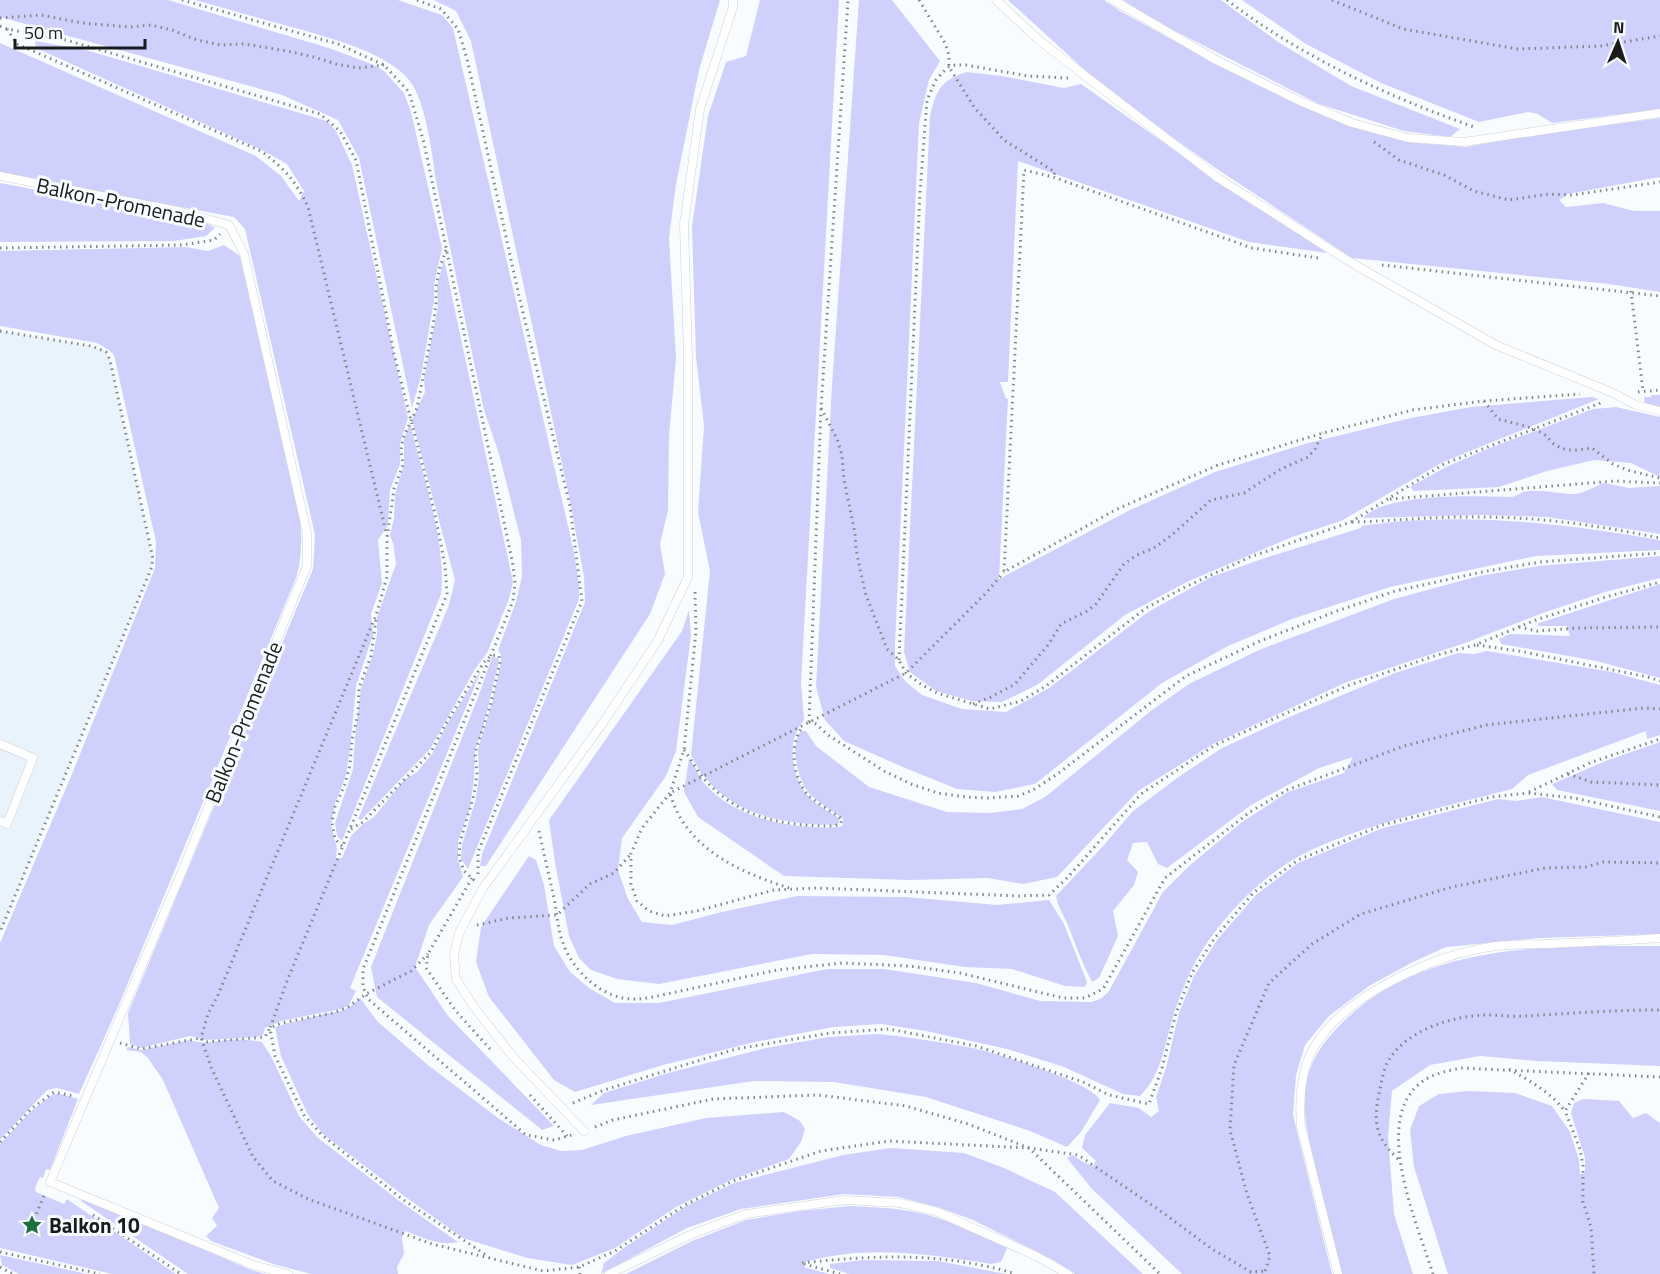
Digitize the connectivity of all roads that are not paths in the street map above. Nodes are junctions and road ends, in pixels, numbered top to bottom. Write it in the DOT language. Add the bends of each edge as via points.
graph roads {
  1 [pos="733,0"];
  2 [pos="996,0"];
  3 [pos="1113,0"];
  4 [pos="1660,113"];
  5 [pos="0,176"];
  6 [pos="1660,411"];
  7 [pos="0,744"];
  8 [pos="0,821"];
  9 [pos="1660,938"];
  10 [pos="584,1131"];
  11 [pos="288,1274"];
  12 [pos="609,1274"];
  13 [pos="1068,1274"];
  14 [pos="1338,1274"];
  1 -- 10 [label="lane" via="700,109 684,224 688,577 658,640 483,888 462,927 454,955 456,979 474,1007 514,1058"];
  2 -- 6 [label="lane" via="1040,41 1218,178 1350,262 1496,345 1636,405"];
  3 -- 4 [label="lane" via="1216,60 1300,101 1352,123 1408,138 1464,142"];
  5 -- 11 [label="lane, Balkon-Promenade" via="229,225 244,254 307,533 308,566 50,1182 253,1265"];
  7 -- 8 [label="lane" via="33,758 7,824"];
  9 -- 14 [label="lane" via="1497,946 1457,954 1416,969 1367,996 1327,1030 1304,1071 1299,1104 1301,1127"];
  12 -- 13 [label="lane" via="692,1234 746,1214 844,1200 900,1203 936,1211"];
}
